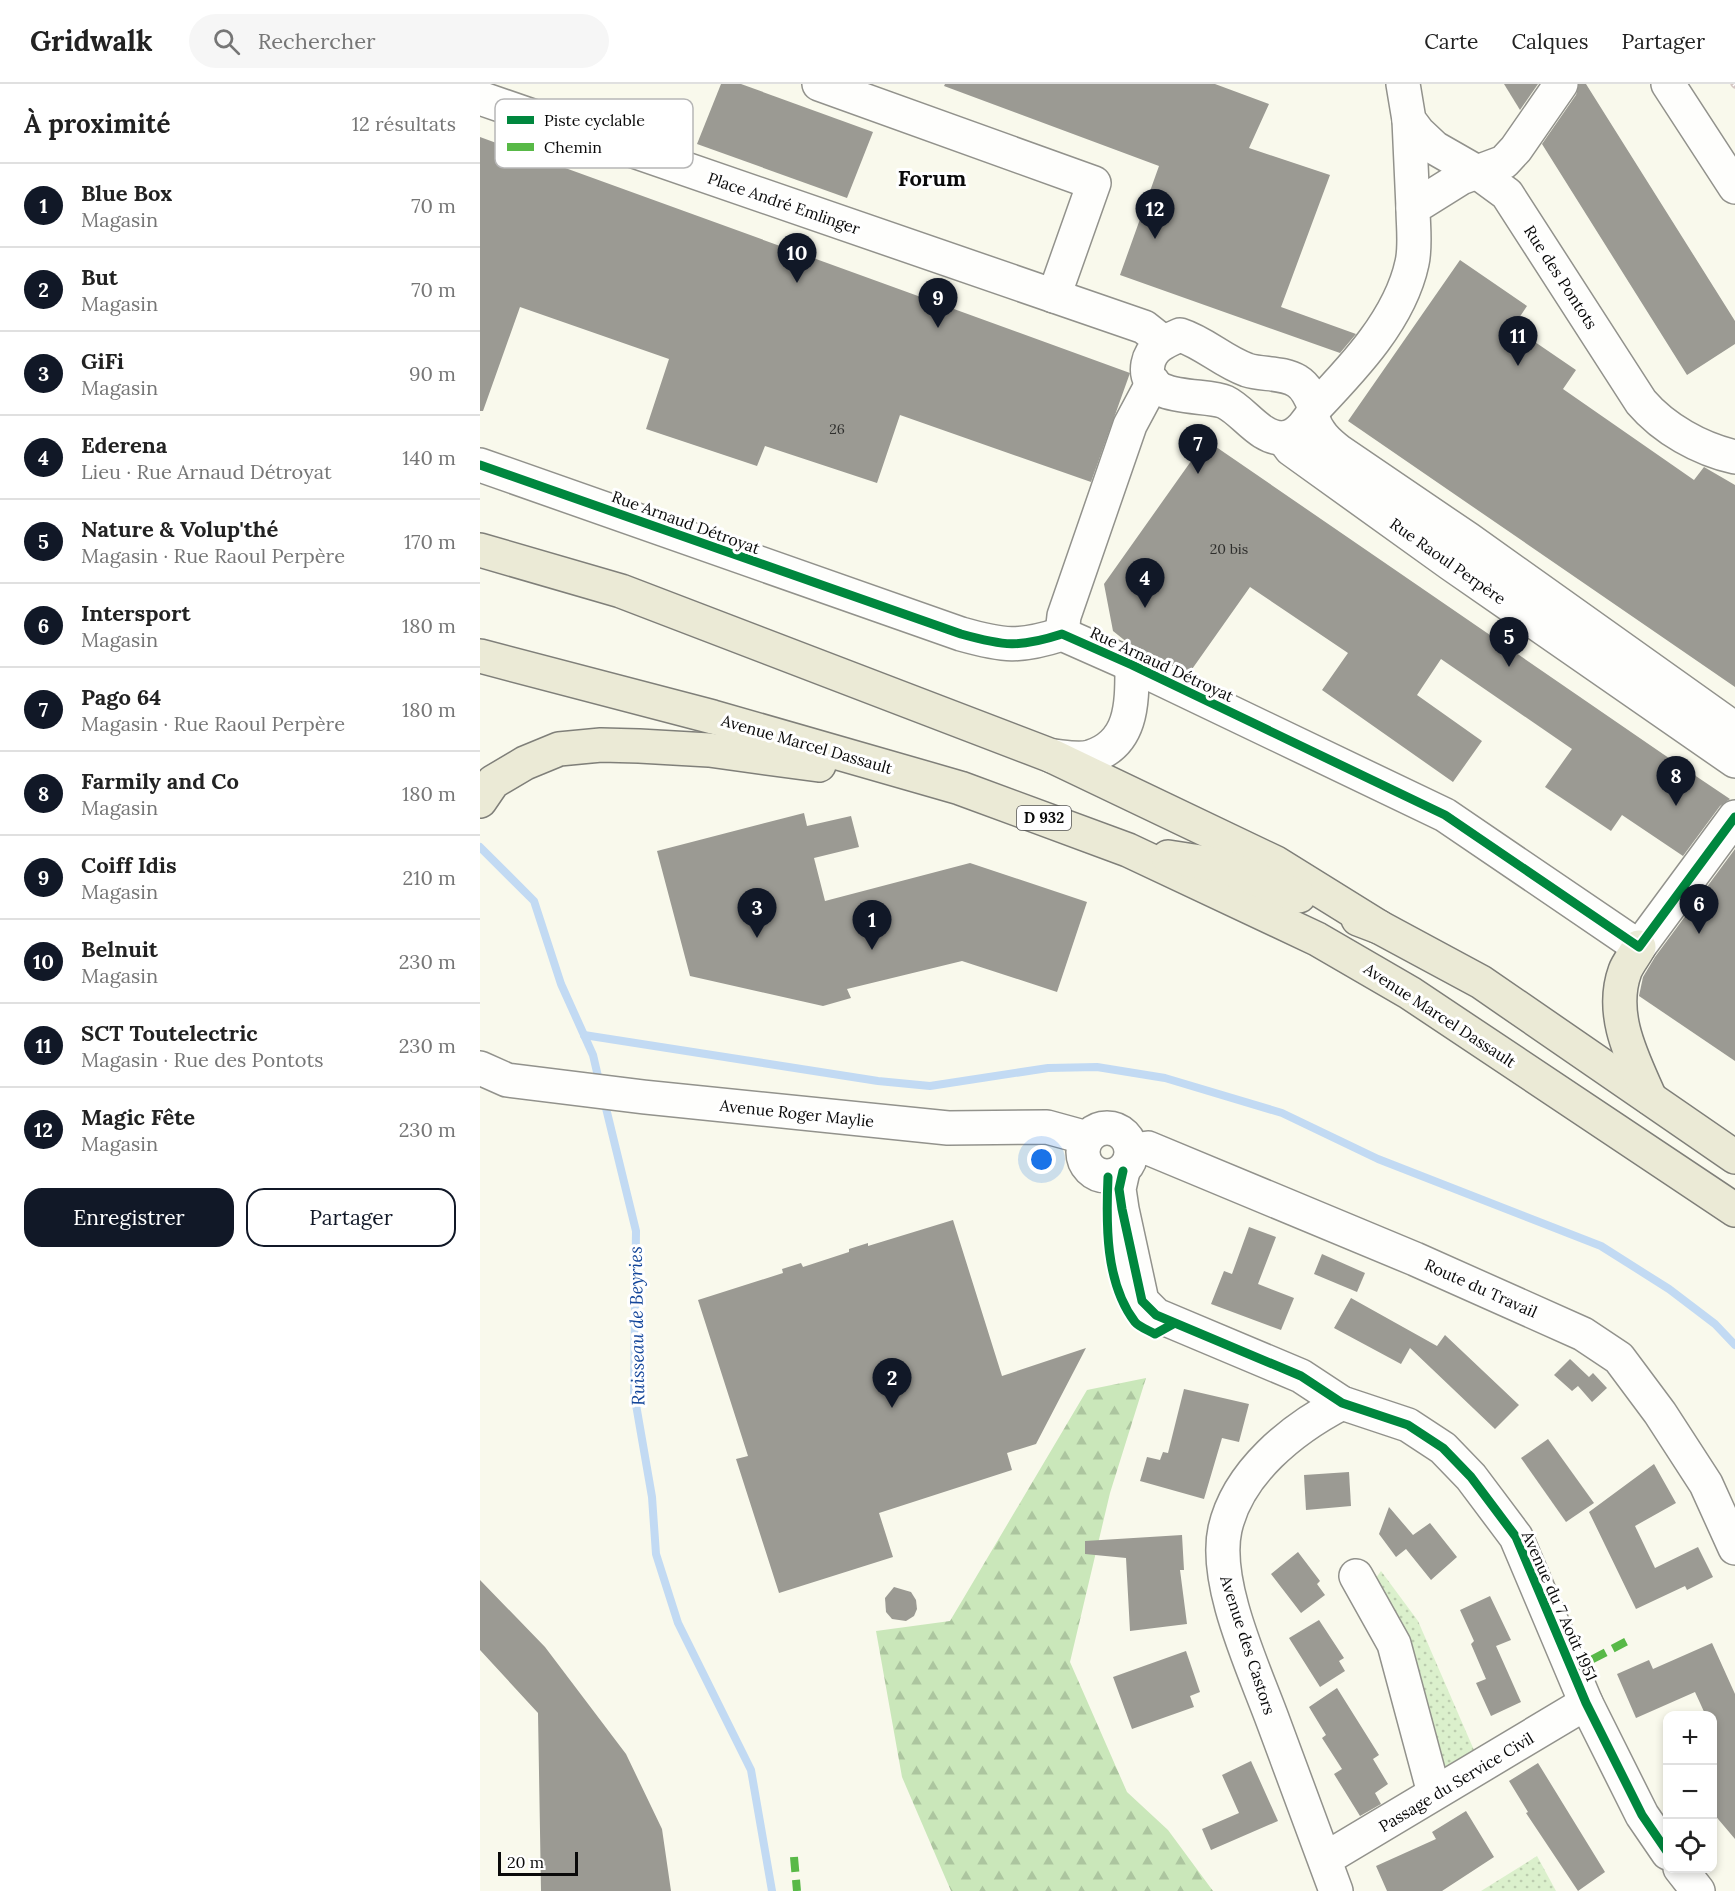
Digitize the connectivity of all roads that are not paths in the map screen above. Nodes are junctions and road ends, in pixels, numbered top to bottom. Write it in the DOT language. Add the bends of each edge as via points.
graph roads {
  1 [pos="819,84"];
  2 [pos="1403,84"];
  3 [pos="1561,84"];
  4 [pos="1668,84"];
  5 [pos="480,98"];
  6 [pos="495,103"];
  7 [pos="1409,120"];
  8 [pos="683,168"];
  9 [pos="1477,172"];
  10 [pos="1735,187"];
  11 [pos="1413,208"];
  12 [pos="1054,296"];
  13 [pos="1163,342"];
  14 [pos="1153,382"];
  15 [pos="1313,412"];
  16 [pos="1283,438"];
  17 [pos="1735,457"];
  18 [pos="480,465"];
  19 [pos="480,550"];
  20 [pos="1062,634"];
  21 [pos="480,656"];
  22 [pos="1132,665"];
  23 [pos="1735,729"];
  24 [pos="1052,756"];
  25 [pos="1735,761"];
  26 [pos="960,788"];
  27 [pos="480,801"];
  28 [pos="1735,817"];
  29 [pos="1128,850"];
  30 [pos="1379,927"];
  31 [pos="1640,947"];
  32 [pos="489,1079"];
  33 [pos="1650,1098"];
  34 [pos="1735,1157"];
  35 [pos="1127,1160"];
  36 [pos="1735,1210"];
  37 [pos="1342,1403"];
  38 [pos="1735,1548"];
  39 [pos="1356,1576"];
  40 [pos="1586,1703"];
  41 [pos="1434,1793"];
  42 [pos="1663,1846"];
  43 [pos="1325,1859"];
  44 [pos="1683,1873"];
  45 [pos="1336,1891"];
  46 [pos="1698,1891"];
  1 -- 12 [label="street" via="1094,183"];
  2 -- 7 [label="street"];
  3 -- 9 [label="street" via="1504,162"];
  4 -- 10 [label="street"];
  5 -- 6 [label="street, Place André Emlinger"];
  7 -- 9 [label="street, Rue des Pontots" via="1435,148"];
  7 -- 11 [label="street"];
  8 -- 12 [label="street, Place André Emlinger"];
  9 -- 11 [label="street"];
  9 -- 17 [label="street, Rue des Pontots" via="1507,194 1641,402 1657,420 1690,440"];
  11 -- 15 [label="street" via="1413,260 1406,287 1345,377"];
  12 -- 13 [label="street, Place André Emlinger" via="1144,327"];
  13 -- 14 [label="street" via="1148,363"];
  13 -- 15 [label="street, Rue Raoul Perpère" via="1180,335 1199,341 1218,357 1247,370 1297,381 1308,391"];
  14 -- 16 [label="street, Rue Raoul Perpère" via="1174,394 1226,402 1260,429"];
  14 -- 20 [label="street" via="1130,424 1064,616"];
  15 -- 16 [label="street" via="1299,431"];
  15 -- 23 [label="street, Rue Raoul Perpère" via="1315,427 1324,440"];
  16 -- 25 [label="street, Rue Raoul Perpère" via="1291,449 1451,564"];
  18 -- 20 [label="street, Rue Arnaud Détroyat" via="961,634 993,643 1030,644"];
  19 -- 24 [label="main road" via="621,591"];
  20 -- 22 [label="street, Rue Arnaud Détroyat"];
  21 -- 26 [label="main road, Avenue Marcel Dassault"];
  22 -- 24 [label="street" via="1131,714 1123,733 1110,748 1088,757"];
  22 -- 31 [label="street, Rue Arnaud Détroyat" via="1445,815"];
  24 -- 30 [label="main road" via="1276,863"];
  26 -- 27 [label="main road" via="709,750 602,744 559,749 525,763 494,783"];
  26 -- 29 [label="main road, Avenue Marcel Dassault / D 932"];
  28 -- 31 [label="street"];
  29 -- 30 [label="main road, Avenue Marcel Dassault" via="1220,865"];
  29 -- 36 [label="main road, Avenue Marcel Dassault" via="1317,939 1410,993"];
  30 -- 33 [label="main road, Avenue Marcel Dassault" via="1481,982"];
  31 -- 33 [label="main road" via="1625,972 1619,1016 1630,1054"];
  32 -- 35 [label="street, Avenue Roger Maylie" via="948,1128 1047,1128 1087,1138 1109,1128 1124,1135"];
  33 -- 34 [label="main road, Avenue Marcel Dassault"];
  35 -- 37 [label="street, Avenue du 7 Août 1951" via="1119,1189 1142,1301 1173,1324 1301,1376"];
  35 -- 38 [label="street, Route du Travail" via="1148,1148 1583,1334 1619,1358 1660,1413 1707,1484"];
  37 -- 40 [label="street, Avenue du 7 Août 1951" via="1408,1425 1443,1448 1471,1477 1516,1537"];
  37 -- 43 [label="street, Avenue des Castors" via="1284,1442 1260,1464 1235,1499 1225,1531 1223,1567 1240,1631"];
  39 -- 41 [label="street" via="1394,1644"];
  40 -- 41 [label="street, Passage du Service Civil"];
  40 -- 42 [label="street, Avenue du 7 Août 1951" via="1642,1815"];
  41 -- 43 [label="street, Passage du Service Civil"];
  43 -- 45 [label="street, Avenue des Castors"];
  44 -- 46 [label="street"];
}
